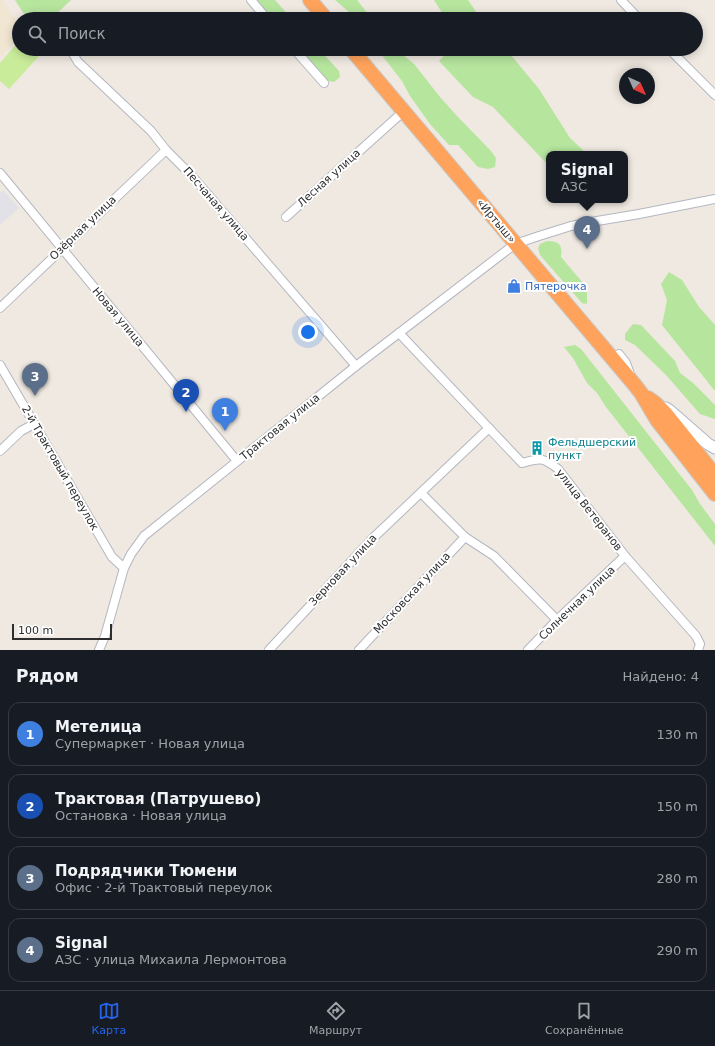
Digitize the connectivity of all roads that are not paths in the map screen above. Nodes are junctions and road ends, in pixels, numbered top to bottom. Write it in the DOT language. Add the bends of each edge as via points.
graph roads {
  1 [pos="251,0"];
  2 [pos="310,0"];
  3 [pos="621,0"];
  4 [pos="261,12"];
  5 [pos="320,12"];
  6 [pos="633,12"];
  7 [pos="74,56"];
  8 [pos="300,56"];
  9 [pos="357,56"];
  10 [pos="676,56"];
  11 [pos="324,83"];
  12 [pos="715,95"];
  13 [pos="404,111"];
  14 [pos="166,150"];
  15 [pos="0,173"];
  16 [pos="715,199"];
  17 [pos="286,217"];
  18 [pos="515,244"];
  19 [pos="61,248"];
  20 [pos="0,308"];
  21 [pos="399,333"];
  22 [pos="619,354"];
  23 [pos="0,365"];
  24 [pos="356,366"];
  25 [pos="637,389"];
  26 [pos="655,402"];
  27 [pos="34,424"];
  28 [pos="488,428"];
  29 [pos="715,448"];
  30 [pos="0,452"];
  31 [pos="237,461"];
  32 [pos="714,489"];
  33 [pos="421,493"];
  34 [pos="464,537"];
  35 [pos="625,556"];
  36 [pos="124,568"];
  37 [pos="557,620"];
  38 [pos="699,647"];
  39 [pos="99,650"];
  40 [pos="269,650"];
  41 [pos="359,650"];
  42 [pos="528,650"];
  1 -- 4 [label="street"];
  2 -- 5 [label="highway"];
  3 -- 6 [label="street"];
  7 -- 14 [label="street, Песчаная улица" via="151,131"];
  8 -- 11 [label="street"];
  9 -- 13 [label="highway, «Иртыш»"];
  10 -- 12 [label="street"];
  13 -- 17 [label="street, Лесная улица"];
  13 -- 18 [label="highway, «Иртыш»"];
  14 -- 19 [label="street, Озёрная улица"];
  14 -- 24 [label="street, Песчаная улица" via="191,175"];
  15 -- 19 [label="street, Новая улица"];
  16 -- 18 [label="street, Трактовая улица" via="578,224"];
  18 -- 21 [label="street, Трактовая улица"];
  18 -- 25 [label="highway, «Иртыш»"];
  19 -- 20 [label="street, Озёрная улица"];
  19 -- 31 [label="street, Новая улица"];
  21 -- 24 [label="street, Трактовая улица"];
  21 -- 28 [label="street, улица Ветеранов"];
  22 -- 25 [label="street" via="629,368"];
  23 -- 27 [label="street, 2-й Трактовый переулок"];
  24 -- 31 [label="street, Трактовая улица"];
  25 -- 26 [label="highway, «Иртыш»"];
  25 -- 32 [label="highway, «Иртыш»" via="657,420"];
  26 -- 29 [label="street" via="669,410"];
  26 -- 32 [label="highway, «Иртыш»" via="665,413"];
  27 -- 30 [label="street" via="22,431"];
  27 -- 36 [label="street, 2-й Трактовый переулок" via="112,557"];
  28 -- 33 [label="street, Зерновая улица"];
  28 -- 35 [label="street, улица Ветеранов" via="522,463 538,459 549,462 558,469"];
  31 -- 36 [label="street, Трактовая улица" via="144,536"];
  33 -- 34 [label="street"];
  33 -- 40 [label="street, Зерновая улица" via="373,538"];
  34 -- 37 [label="street" via="494,556"];
  34 -- 41 [label="street, Московская улица"];
  35 -- 37 [label="street, Солнечная улица"];
  35 -- 38 [label="street, улица Ветеранов" via="696,636"];
  36 -- 39 [label="street, Трактовая улица"];
  37 -- 42 [label="street, Солнечная улица"];
}
